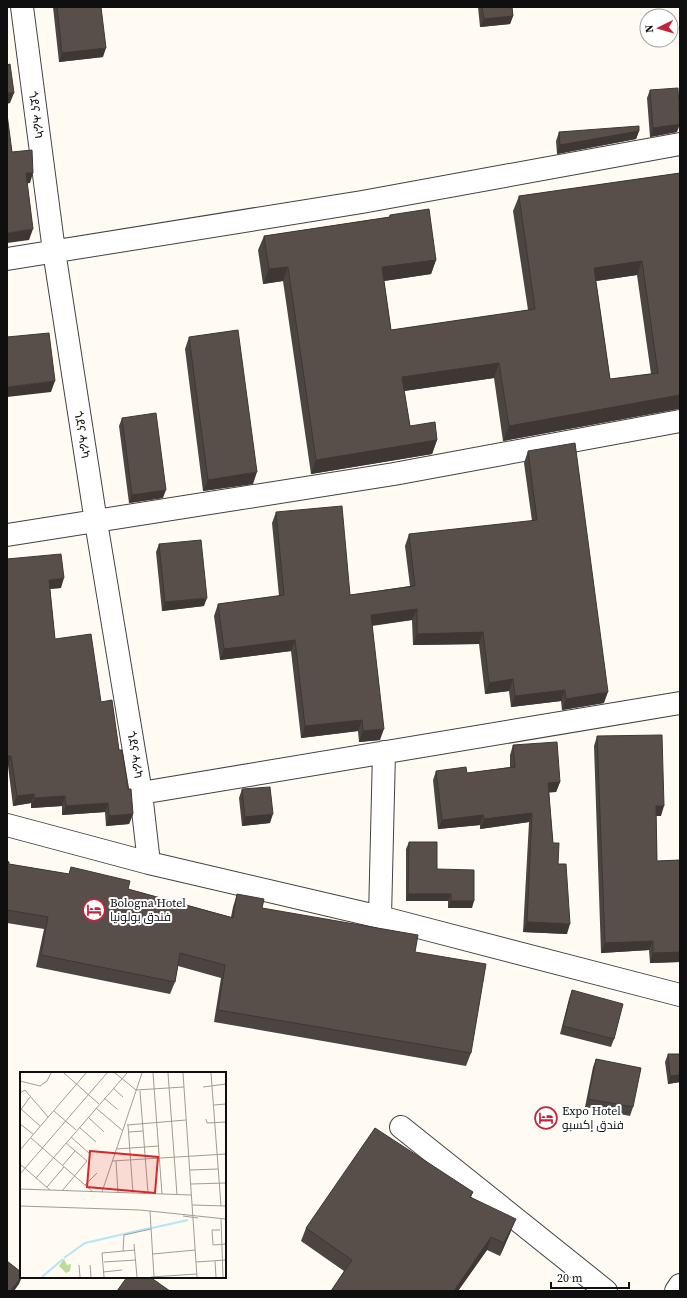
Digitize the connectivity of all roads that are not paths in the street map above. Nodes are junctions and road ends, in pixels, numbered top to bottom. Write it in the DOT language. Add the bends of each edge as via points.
graph roads {
  1 [pos="22,7"];
  2 [pos="680,144"];
  3 [pos="54,251"];
  4 [pos="7,259"];
  5 [pos="680,421"];
  6 [pos="96,522"];
  7 [pos="7,535"];
  8 [pos="680,703"];
  9 [pos="384,752"];
  10 [pos="141,793"];
  11 [pos="7,825"];
  12 [pos="149,863"];
  13 [pos="380,917"];
  14 [pos="680,995"];
  15 [pos="401,1127"];
  16 [pos="680,1285"];
  17 [pos="606,1291"];
  18 [pos="676,1291"];
  1 -- 3 [label="street, ጎደና ሓራካ"];
  2 -- 3 [label="street" via="362,202"];
  3 -- 4 [label="street"];
  3 -- 6 [label="street, ጎደና ሓራካ"];
  5 -- 6 [label="street" via="394,474"];
  6 -- 7 [label="street"];
  6 -- 10 [label="street, ጎደና ሓራካ"];
  8 -- 9 [label="street"];
  9 -- 10 [label="street"];
  9 -- 13 [label="street"];
  10 -- 12 [label="street, ጎደና ሓራካ"];
  11 -- 12 [label="street"];
  12 -- 13 [label="street"];
  13 -- 14 [label="street"];
  15 -- 17 [label="street"];
  16 -- 18 [label="street"];
}
